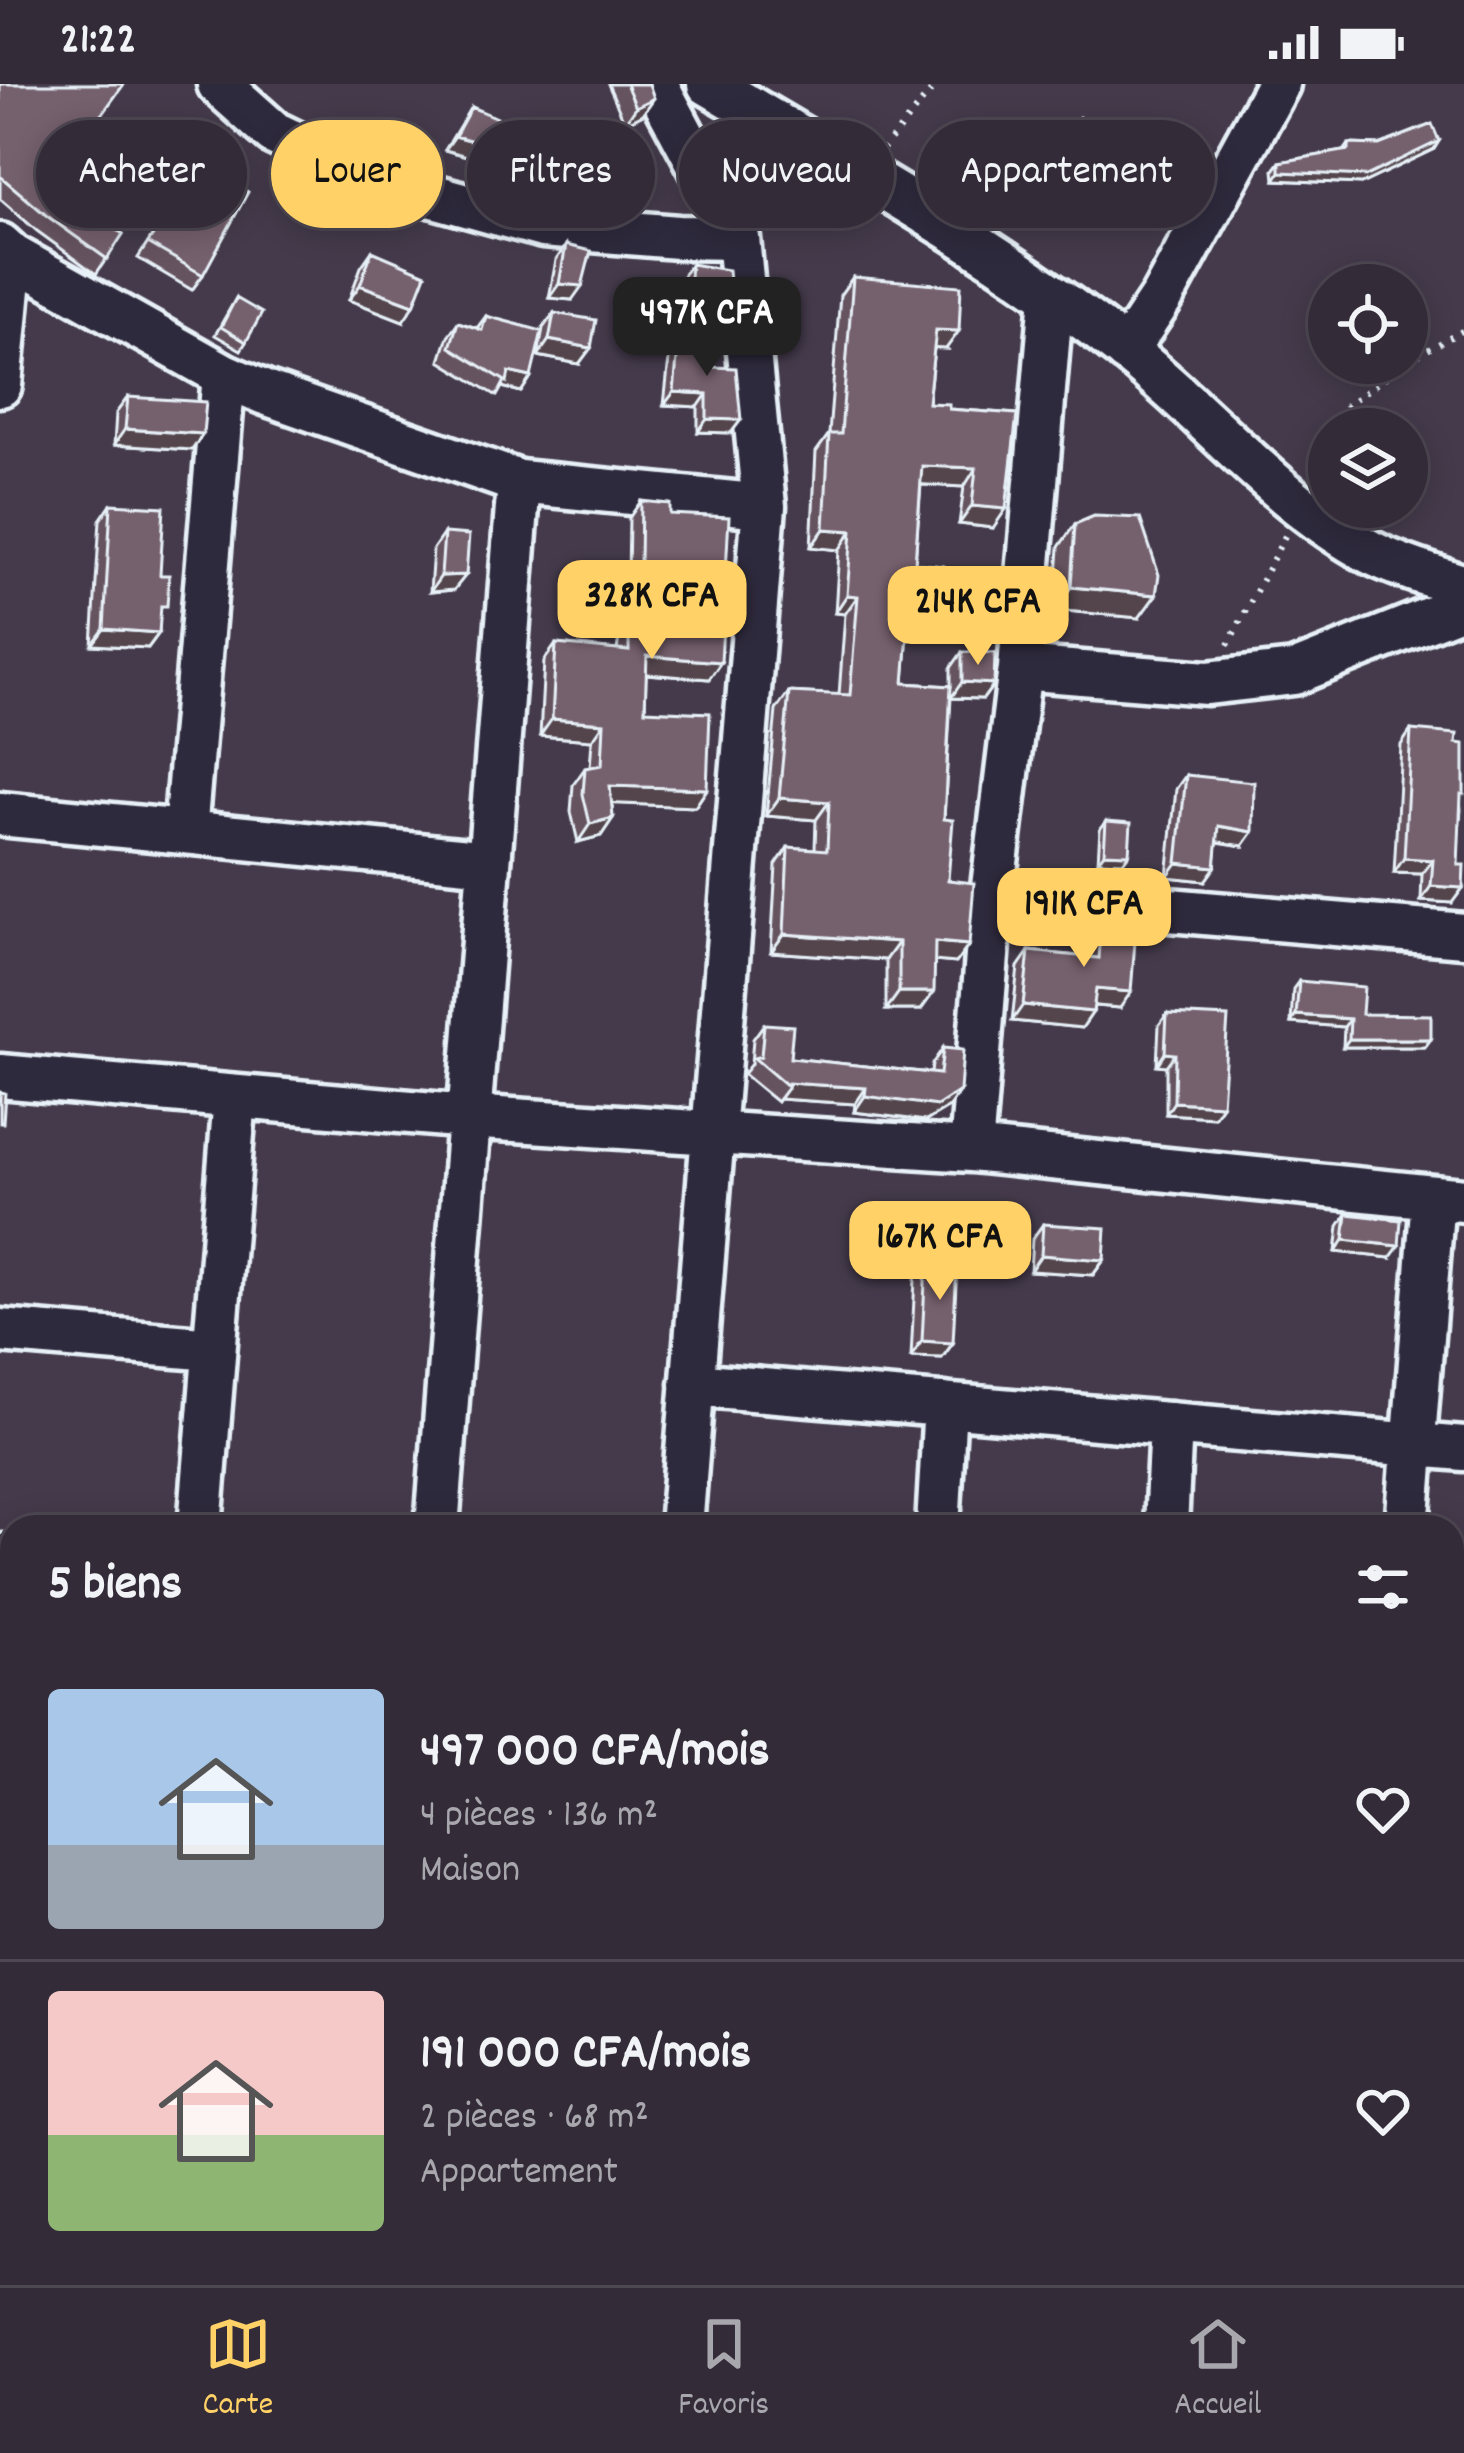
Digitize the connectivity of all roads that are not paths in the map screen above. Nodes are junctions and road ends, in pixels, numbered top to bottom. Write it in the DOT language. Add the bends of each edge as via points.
graph roads {
  1 [pos="218,84"];
  2 [pos="656,84"];
  3 [pos="710,84"];
  4 [pos="1278,84"];
  5 [pos="738,238"];
  6 [pos="6,250"];
  7 [pos="1052,296"];
  8 [pos="1126,351"];
  9 [pos="224,375"];
  10 [pos="0,385"];
  11 [pos="519,482"];
  12 [pos="764,506"];
  13 [pos="1464,587"];
  14 [pos="1464,604"];
  15 [pos="1020,668"];
  16 [pos="0,814"];
  17 [pos="184,832"];
  18 [pos="489,862"];
  19 [pos="992,895"];
  20 [pos="1464,935"];
  21 [pos="0,1076"];
  22 [pos="235,1097"];
  23 [pos="468,1117"];
  24 [pos="711,1132"];
  25 [pos="971,1150"];
  26 [pos="1448,1199"];
  27 [pos="0,1331"];
  28 [pos="213,1349"];
  29 [pos="692,1384"];
  30 [pos="945,1405"];
  31 [pos="1171,1424"];
  32 [pos="1412,1444"];
  33 [pos="1464,1449"];
  34 [pos="201,1515"];
  35 [pos="438,1515"];
  36 [pos="682,1515"];
  37 [pos="939,1515"];
  38 [pos="1167,1515"];
  39 [pos="1408,1515"];
  1 -- 5 [label="street" via="274,134 365,177 543,226"];
  2 -- 5 [label="street"];
  3 -- 7 [label="street"];
  4 -- 8 [label="street"];
  5 -- 12 [label="street"];
  6 -- 9 [label="street"];
  6 -- 10 [label="street"];
  7 -- 8 [label="street"];
  7 -- 15 [label="street"];
  8 -- 13 [label="street" via="1302,505 1370,552"];
  9 -- 11 [label="street"];
  9 -- 17 [label="street"];
  11 -- 12 [label="street"];
  11 -- 18 [label="street"];
  12 -- 24 [label="street"];
  14 -- 15 [label="street" via="1294,673 1207,683"];
  15 -- 19 [label="street"];
  16 -- 17 [label="street"];
  17 -- 18 [label="street"];
  18 -- 23 [label="street"];
  19 -- 20 [label="street"];
  19 -- 25 [label="street"];
  21 -- 22 [label="street"];
  22 -- 23 [label="street"];
  22 -- 28 [label="street"];
  23 -- 24 [label="street"];
  23 -- 35 [label="street"];
  24 -- 25 [label="street"];
  24 -- 29 [label="street"];
  25 -- 26 [label="street"];
  26 -- 32 [label="street"];
  27 -- 28 [label="street"];
  28 -- 34 [label="street"];
  29 -- 30 [label="street"];
  29 -- 36 [label="street"];
  30 -- 31 [label="street"];
  30 -- 37 [label="street"];
  31 -- 32 [label="street"];
  31 -- 38 [label="street"];
  32 -- 33 [label="street"];
  32 -- 39 [label="street"];
}
